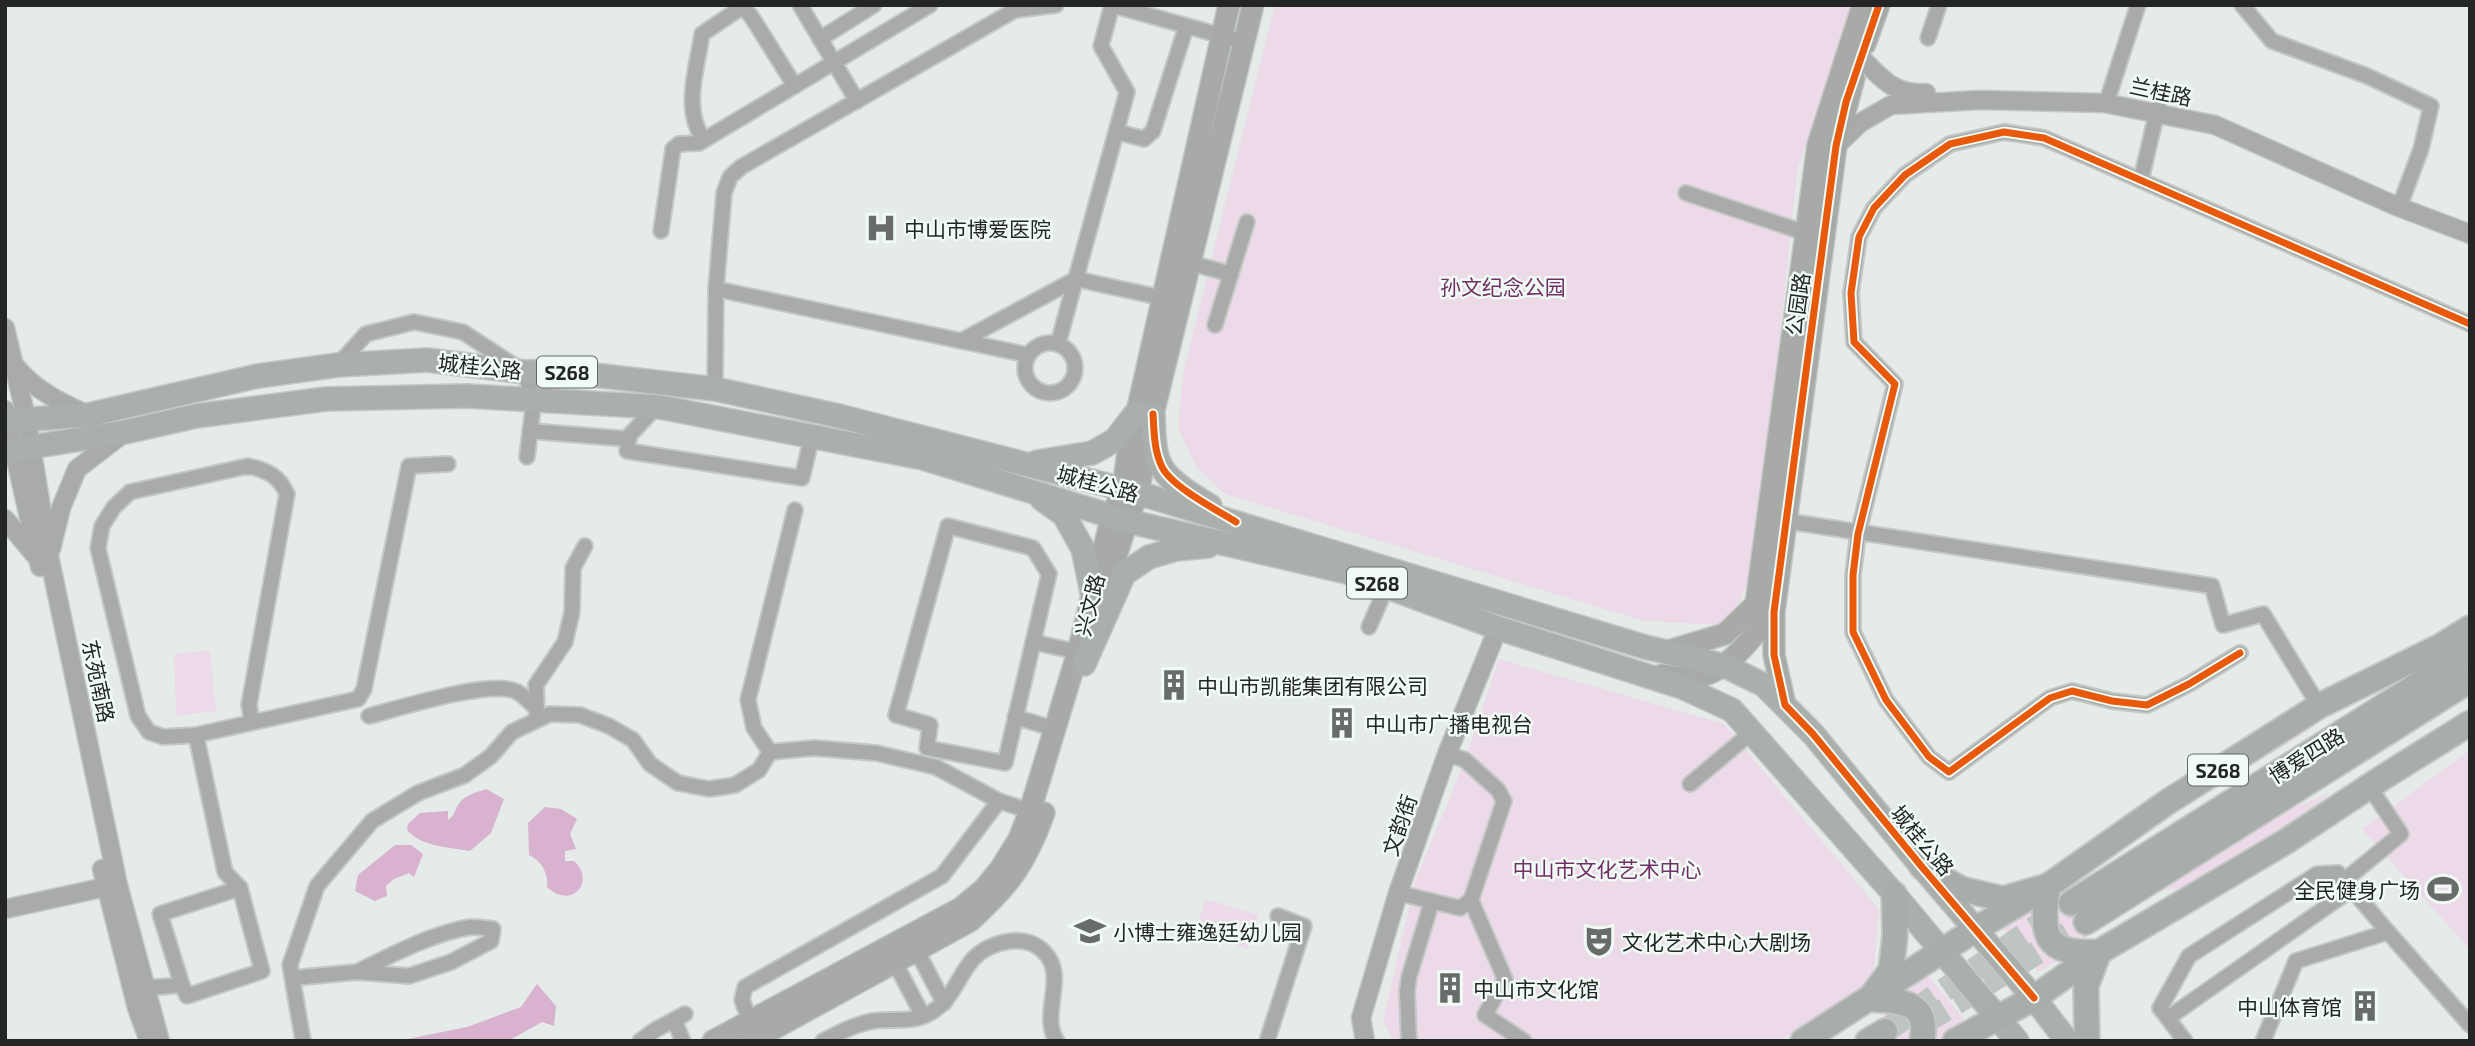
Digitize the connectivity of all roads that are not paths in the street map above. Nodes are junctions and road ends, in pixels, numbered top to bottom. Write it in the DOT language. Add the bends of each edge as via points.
graph roads {
  1 [pos="800,5"];
  2 [pos="874,5"];
  3 [pos="930,5"];
  4 [pos="1056,5"];
  5 [pos="1228,5"];
  6 [pos="1253,5"];
  7 [pos="1863,5"];
  8 [pos="1879,5"];
  9 [pos="1940,5"];
  10 [pos="2138,5"];
  11 [pos="2242,5"];
  12 [pos="1011,8"];
  13 [pos="1186,27"];
  14 [pos="1222,37"];
  15 [pos="1928,38"];
  16 [pos="820,39"];
  17 [pos="1244,42"];
  18 [pos="1854,56"];
  19 [pos="834,63"];
  20 [pos="795,86"];
  21 [pos="2109,96"];
  22 [pos="857,101"];
  23 [pos="1839,103"];
  24 [pos="2157,108"];
  25 [pos="1874,114"];
  26 [pos="1118,132"];
  27 [pos="704,140"];
  28 [pos="1836,146"];
  29 [pos="2141,180"];
  30 [pos="1686,193"];
  31 [pos="2403,197"];
  32 [pos="1247,222"];
  33 [pos="661,231"];
  34 [pos="2468,231"];
  35 [pos="1814,236"];
  36 [pos="1190,263"];
  37 [pos="1231,274"];
  38 [pos="1076,279"];
  39 [pos="716,289"];
  40 [pos="1163,298"];
  41 [pos="2470,324"];
  42 [pos="1215,325"];
  43 [pos="5,328"];
  44 [pos="961,341"];
  45 [pos="1058,344"];
  46 [pos="1028,355"];
  47 [pos="13,364"];
  48 [pos="338,365"];
  49 [pos="524,372"];
  50 [pos="715,389"];
  51 [pos="534,400"];
  52 [pos="656,407"];
  53 [pos="1145,413"];
  54 [pos="88,415"];
  55 [pos="11,419"];
  56 [pos="530,431"];
  57 [pos="125,432"];
  58 [pos="813,436"];
  59 [pos="629,439"];
  60 [pos="17,451"];
  61 [pos="527,457"];
  62 [pos="1023,463"];
  63 [pos="448,464"];
  64 [pos="1032,491"];
  65 [pos="1130,491"];
  66 [pos="795,510"];
  67 [pos="5,519"];
  68 [pos="1119,519"];
  69 [pos="1786,521"];
  70 [pos="1236,522"];
  71 [pos="1859,532"];
  72 [pos="1228,544"];
  73 [pos="585,546"];
  74 [pos="44,557"];
  75 [pos="1387,586"];
  76 [pos="1092,593"];
  77 [pos="1774,612"];
  78 [pos="1369,627"];
  79 [pos="1498,628"];
  80 [pos="2470,628"];
  81 [pos="1033,642"];
  82 [pos="2441,646"];
  83 [pos="1665,652"];
  84 [pos="2470,652"];
  85 [pos="2240,653"];
  86 [pos="1081,658"];
  87 [pos="1725,666"];
  88 [pos="1636,672"];
  89 [pos="2470,680"];
  90 [pos="1785,705"];
  91 [pos="2319,706"];
  92 [pos="2470,713"];
  93 [pos="537,714"];
  94 [pos="369,716"];
  95 [pos="1015,718"];
  96 [pos="252,721"];
  97 [pos="2470,723"];
  98 [pos="1055,729"];
  99 [pos="1752,732"];
  100 [pos="196,735"];
  101 [pos="770,752"];
  102 [pos="1447,754"];
  103 [pos="2350,756"];
  104 [pos="1690,784"];
  105 [pos="2369,786"];
  106 [pos="999,801"];
  107 [pos="1030,811"];
  108 [pos="1922,867"];
  109 [pos="2112,876"];
  110 [pos="2349,885"];
  111 [pos="112,886"];
  112 [pos="2048,886"];
  113 [pos="240,888"];
  114 [pos="1398,893"];
  115 [pos="1894,894"];
  116 [pos="1471,900"];
  117 [pos="1432,901"];
  118 [pos="2071,903"];
  119 [pos="5,909"];
  120 [pos="1278,916"];
  121 [pos="2086,922"];
  122 [pos="1976,929"];
  123 [pos="2388,932"];
  124 [pos="917,951"];
  125 [pos="1942,951"];
  126 [pos="2099,952"];
  127 [pos="895,963"];
  128 [pos="357,972"];
  129 [pos="293,978"];
  130 [pos="182,985"];
  131 [pos="146,988"];
  132 [pos="2034,998"];
  133 [pos="1870,999"];
  134 [pos="944,1003"];
  135 [pos="923,1016"];
  136 [pos="1997,1018"];
  137 [pos="2168,1018"];
  138 [pos="2470,1025"];
  139 [pos="750,1031"];
  140 [pos="657,1035"];
  141 [pos="1364,1039"];
  142 [pos="149,1041"];
  143 [pos="160,1041"];
  144 [pos="303,1041"];
  145 [pos="640,1041"];
  146 [pos="683,1041"];
  147 [pos="713,1041"];
  148 [pos="823,1041"];
  149 [pos="1057,1041"];
  150 [pos="1267,1041"];
  151 [pos="1409,1041"];
  152 [pos="1524,1041"];
  153 [pos="1803,1041"];
  154 [pos="1922,1041"];
  155 [pos="1955,1041"];
  156 [pos="2017,1041"];
  157 [pos="2067,1041"];
  158 [pos="2087,1041"];
  159 [pos="2185,1041"];
  160 [pos="2263,1041"];
  1 -- 16 [label="street"];
  2 -- 16 [label="street"];
  3 -- 19 [label="street"];
  4 -- 12 [label="street"];
  5 -- 14 [label="main road, 兴文路"];
  6 -- 17 [label="main road, 兴文路"];
  7 -- 18 [label="main road, 公园路"];
  8 -- 18 [label="main road, 公园路"];
  9 -- 15 [label="street"];
  10 -- 21 [label="street"];
  11 -- 31 [label="street" via="2272,41 2367,76 2431,106"];
  12 -- 22 [label="street"];
  13 -- 14 [label="street"];
  13 -- 26 [label="street" via="1153,131 1144,139"];
  13 -- 26 [label="street" via="1112,5 1101,46 1127,92"];
  14 -- 17 [label="street"];
  14 -- 40 [label="main road, 兴文路"];
  16 -- 19 [label="street"];
  17 -- 36 [label="main road, 兴文路"];
  18 -- 21 [label="street, 兰桂路" via="1904,93 1981,90"];
  18 -- 23 [label="main road, 公园路"];
  19 -- 20 [label="street"];
  19 -- 22 [label="street"];
  20 -- 27 [label="street"];
  20 -- 27 [label="street" via="742,7 702,34 691,104 697,131"];
  21 -- 24 [label="street, 兰桂路"];
  22 -- 39 [label="street" via="730,177 724,193"];
  23 -- 25 [label="street"];
  23 -- 28 [label="main road, 公园路"];
  23 -- 35 [label="main road, 公园路" via="1818,145"];
  24 -- 25 [label="street, 兰桂路" via="1980,100 1891,105"];
  24 -- 29 [label="street"];
  24 -- 31 [label="street, 兰桂路" via="2222,118"];
  24 -- 34 [label="street, 兰桂路" via="2215,125 2396,206"];
  25 -- 28 [label="street, 兰桂路"];
  26 -- 38 [label="street"];
  27 -- 33 [label="street" via="673,149"];
  28 -- 35 [label="main road, 公园路"];
  29 -- 41 [label="street"];
  29 -- 71 [label="street" via="2044,138 2004,132 1950,144 1905,175 1874,208 1859,237 1851,293 1854,342 1895,384"];
  30 -- 35 [label="street"];
  31 -- 34 [label="street, 兰桂路"];
  32 -- 37 [label="street"];
  35 -- 69 [label="main road, 公园路"];
  35 -- 83 [label="main road, 公园路" via="1756,604 1725,634"];
  36 -- 37 [label="street"];
  36 -- 53 [label="main road, 兴文路"];
  37 -- 42 [label="street"];
  38 -- 40 [label="street"];
  38 -- 44 [label="street"];
  38 -- 45 [label="street"];
  39 -- 44 [label="street"];
  39 -- 50 [label="street"];
  40 -- 53 [label="main road, 兴文路"];
  43 -- 47 [label="street, 东苑南路"];
  44 -- 46 [label="street"];
  45 -- 46 [label="street" via="1041,344"];
  45 -- 46 [label="street" via="1071,355 1075,370 1068,384 1055,392 1039,391 1028,380"];
  47 -- 54 [label="street" via="51,398"];
  47 -- 55 [label="street, 东苑南路"];
  48 -- 49 [label="main road, 城桂公路 / S268" via="427,360"];
  48 -- 49 [label="street" via="366,334 414,322 463,332"];
  48 -- 54 [label="main road, 城桂公路 / S268" via="258,376"];
  49 -- 50 [label="main road, 城桂公路 / S268" via="559,371"];
  49 -- 51 [label="street"];
  50 -- 62 [label="main road, 城桂公路 / S268"];
  51 -- 52 [label="main road, 城桂公路 / S268"];
  51 -- 56 [label="street"];
  51 -- 57 [label="main road, 城桂公路 / S268" via="466,396 326,399 197,416"];
  52 -- 58 [label="main road, 城桂公路 / S268"];
  52 -- 59 [label="street"];
  53 -- 62 [label="main road" via="1092,453"];
  53 -- 65 [label="main road, 兴文路"];
  53 -- 70 [label="main road" via="1162,468 1186,491"];
  54 -- 55 [label="main road, 城桂公路 / S268"];
  55 -- 60 [label="street, 东苑南路"];
  56 -- 59 [label="street"];
  56 -- 61 [label="street"];
  57 -- 60 [label="main road, 城桂公路 / S268"];
  57 -- 74 [label="street" via="77,469"];
  58 -- 59 [label="street" via="802,478 627,451"];
  58 -- 64 [label="main road, 城桂公路 / S268" via="923,458"];
  60 -- 74 [label="street, 东苑南路"];
  62 -- 65 [label="main road, 城桂公路 / S268"];
  63 -- 96 [label="street" via="409,466 364,689 358,699"];
  64 -- 68 [label="main road, 城桂公路 / S268"];
  64 -- 76 [label="main road" via="1064,515 1083,549"];
  65 -- 68 [label="main road, 兴文路"];
  65 -- 70 [label="main road, 城桂公路 / S268"];
  66 -- 101 [label="street" via="748,700 754,728"];
  67 -- 74 [label="street"];
  68 -- 72 [label="main road, 城桂公路 / S268"];
  68 -- 76 [label="main road, 兴文路"];
  68 -- 86 [label="main road, 兴文路"];
  69 -- 71 [label="street"];
  69 -- 77 [label="main road, 公园路"];
  70 -- 83 [label="main road, 城桂公路 / S268"];
  71 -- 85 [label="street" via="1853,632 1886,700 1929,757 1948,772 2050,698 2072,691 2147,705"];
  71 -- 91 [label="street" via="2212,586 2223,625 2263,614"];
  72 -- 75 [label="main road, 城桂公路 / S268"];
  72 -- 86 [label="main road" via="1176,549 1149,557 1124,573"];
  73 -- 93 [label="street" via="573,568 572,612 565,642 536,685"];
  74 -- 111 [label="street, 东苑南路"];
  75 -- 78 [label="street"];
  75 -- 79 [label="main road, 城桂公路 / S268"];
  76 -- 86 [label="main road, 兴文路"];
  77 -- 87 [label="main road"];
  77 -- 90 [label="main road, 公园路" via="1774,655"];
  79 -- 88 [label="main road, 城桂公路 / S268"];
  79 -- 102 [label="street, 文韵街"];
  80 -- 82 [label="highway, S268"];
  81 -- 86 [label="street"];
  81 -- 95 [label="street"];
  81 -- 95 [label="street" via="1049,574 1033,548 948,526 896,715 930,725 927,748 1005,763"];
  82 -- 91 [label="highway, S268"];
  82 -- 109 [label="highway" via="2344,704 2296,745 2164,825 2134,846"];
  83 -- 87 [label="main road, 城桂公路 / S268"];
  84 -- 109 [label="highway, 博爱四路 / S268"];
  86 -- 98 [label="main road, 兴文路"];
  86 -- 124 [label="main road, 兴文路" via="1045,812 1015,876 970,921"];
  87 -- 88 [label="main road" via="1688,679"];
  87 -- 90 [label="main road, 城桂公路 / S268" via="1764,685"];
  88 -- 99 [label="main road, 城桂公路 / S268" via="1732,710"];
  89 -- 103 [label="highway, 博爱四路 / S268"];
  90 -- 108 [label="main road, 城桂公路 / S268"];
  91 -- 112 [label="highway, S268" via="2166,803"];
  92 -- 103 [label="highway" via="2445,715 2378,753"];
  93 -- 94 [label="street" via="516,691 492,688"];
  93 -- 101 [label="street" via="580,715 609,726 633,740 650,764 678,783 709,789 735,785 759,770"];
  93 -- 129 [label="street" via="465,775 418,793 372,821 317,886 290,965"];
  95 -- 98 [label="street"];
  96 -- 100 [label="street"];
  96 -- 100 [label="street" via="249,705 287,494 281,481 248,466 130,492 102,526 98,548 138,716 149,732 164,737"];
  97 -- 105 [label="highway"];
  98 -- 107 [label="main road, 兴文路"];
  99 -- 104 [label="street"];
  99 -- 115 [label="main road, 城桂公路 / S268"];
  100 -- 113 [label="street" via="225,872"];
  101 -- 106 [label="street" via="814,748 876,752 936,767"];
  102 -- 114 [label="street, 文韵街"];
  102 -- 116 [label="street" via="1465,760 1504,801"];
  103 -- 121 [label="highway, 博爱四路 / S268"];
  105 -- 110 [label="street" via="2401,834"];
  105 -- 126 [label="highway" via="2286,842"];
  106 -- 107 [label="street"];
  106 -- 139 [label="street" via="942,876 745,987 741,1000"];
  107 -- 139 [label="main road, 兴文路" via="1019,839 984,890 961,908"];
  108 -- 112 [label="highway, S268" via="1961,888 2003,899"];
  108 -- 122 [label="main road, 城桂公路 / S268"];
  109 -- 118 [label="highway, 博爱四路 / S268"];
  110 -- 123 [label="street"];
  110 -- 137 [label="street"];
  110 -- 137 [label="street" via="2338,873 2317,874 2189,956 2160,1008"];
  111 -- 119 [label="street"];
  111 -- 131 [label="street, 东苑南路"];
  111 -- 142 [label="street, 东苑南路" via="137,1008"];
  112 -- 122 [label="highway, S268"];
  112 -- 126 [label="highway" via="2043,918 2049,938 2061,950"];
  113 -- 130 [label="street" via="160,914"];
  113 -- 130 [label="street" via="262,971 187,996"];
  114 -- 117 [label="street"];
  114 -- 141 [label="street, 文韵街" via="1361,1018"];
  115 -- 125 [label="main road, 城桂公路 / S268"];
  115 -- 133 [label="highway" via="1891,970"];
  116 -- 117 [label="street" via="1460,908"];
  116 -- 152 [label="street" via="1505,978 1485,1014"];
  117 -- 151 [label="street" via="1409,977"];
  120 -- 150 [label="street" via="1304,926"];
  122 -- 125 [label="highway, S268"];
  122 -- 132 [label="main road, 城桂公路 / S268"];
  123 -- 138 [label="street"];
  123 -- 160 [label="street" via="2295,961"];
  124 -- 127 [label="main road, 兴文路"];
  124 -- 134 [label="street"];
  125 -- 133 [label="highway"];
  125 -- 136 [label="main road, 城桂公路 / S268"];
  126 -- 132 [label="highway"];
  126 -- 158 [label="highway" via="2086,986"];
  127 -- 135 [label="street"];
  127 -- 139 [label="main road, 兴文路"];
  128 -- 128 [label="street" via="410,976 491,941 493,929 472,927 436,938"];
  128 -- 129 [label="street"];
  129 -- 144 [label="street"];
  130 -- 131 [label="street"];
  131 -- 143 [label="street, 东苑南路"];
  132 -- 136 [label="highway"];
  132 -- 157 [label="main road, 城桂公路"];
  133 -- 153 [label="highway"];
  133 -- 154 [label="highway" via="1902,1001 1915,1008 1923,1024"];
  134 -- 135 [label="street"];
  134 -- 149 [label="street" via="975,957 1008,940 1028,941 1050,961 1054,977 1051,1018"];
  135 -- 148 [label="street" via="859,1024"];
  136 -- 155 [label="highway"];
  136 -- 156 [label="main road, 城桂公路"];
  137 -- 159 [label="street"];
  139 -- 147 [label="main road, 兴文路"];
  140 -- 145 [label="street"];
  140 -- 146 [label="street" via="680,1017"];
}
